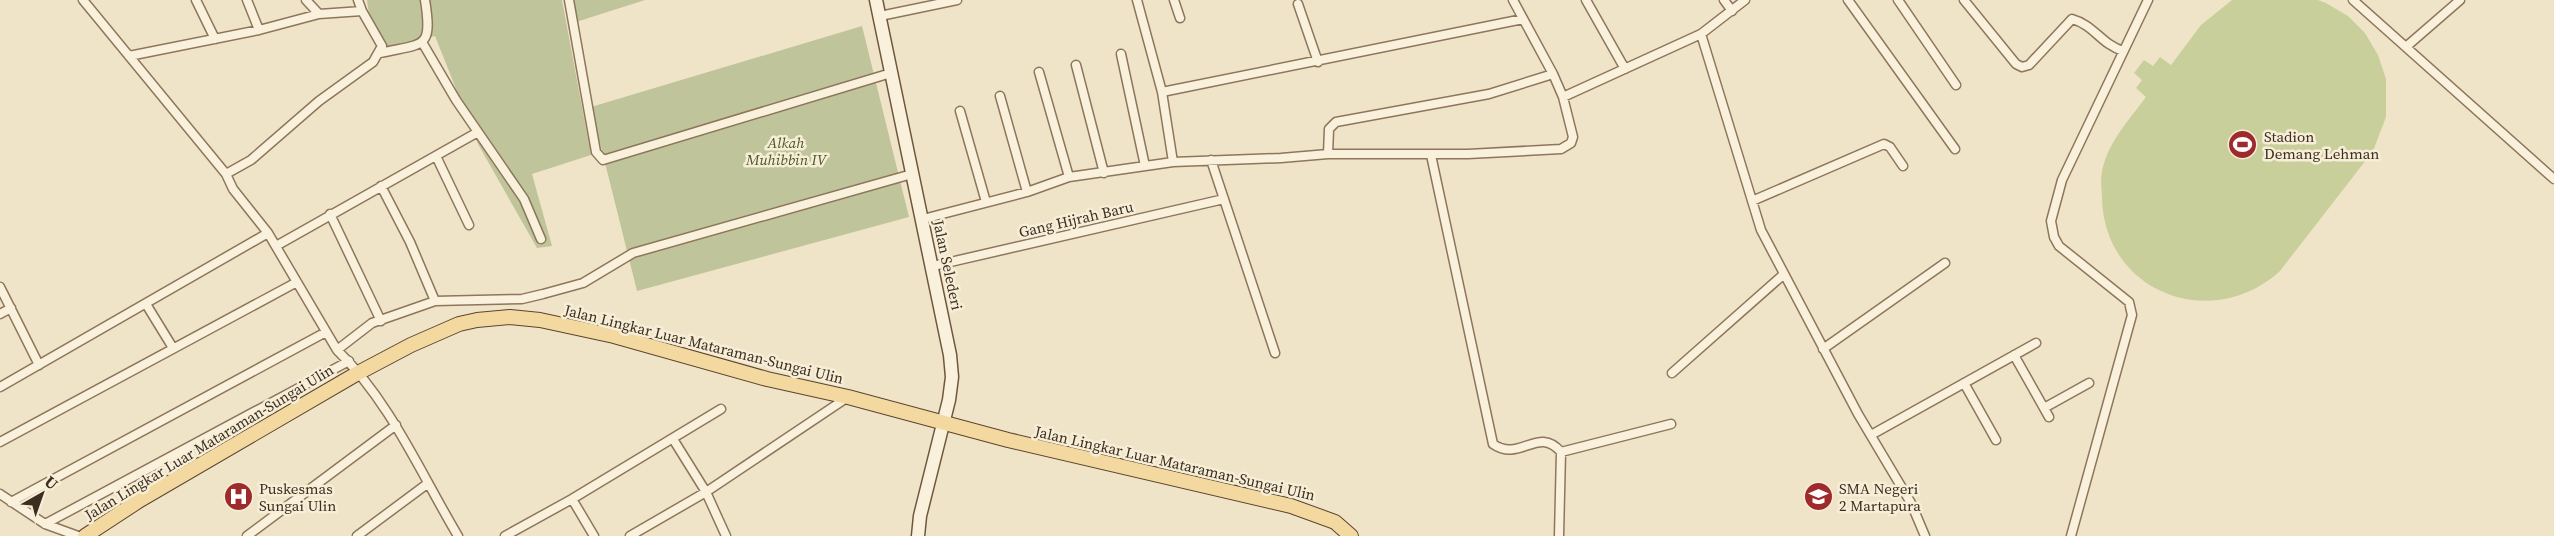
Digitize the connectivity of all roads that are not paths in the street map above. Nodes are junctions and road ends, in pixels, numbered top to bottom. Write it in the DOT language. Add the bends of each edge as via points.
graph roads {
  1 [pos="83,0"];
  2 [pos="196,0"];
  3 [pos="247,0"];
  4 [pos="306,0"];
  5 [pos="358,0"];
  6 [pos="425,0"];
  7 [pos="569,0"];
  8 [pos="876,0"];
  9 [pos="953,0"];
  10 [pos="1137,0"];
  11 [pos="1174,0"];
  12 [pos="1513,0"];
  13 [pos="1586,0"];
  14 [pos="1724,0"];
  15 [pos="1745,0"];
  16 [pos="1848,0"];
  17 [pos="1898,0"];
  18 [pos="1964,0"];
  19 [pos="2148,0"];
  20 [pos="2353,0"];
  21 [pos="2460,0"];
  22 [pos="1298,4"];
  23 [pos="362,11"];
  24 [pos="1732,11"];
  25 [pos="319,14"];
  26 [pos="880,16"];
  27 [pos="1180,18"];
  28 [pos="1523,19"];
  29 [pos="259,30"];
  30 [pos="1701,34"];
  31 [pos="214,39"];
  32 [pos="422,42"];
  33 [pos="2407,46"];
  34 [pos="2122,51"];
  35 [pos="380,53"];
  36 [pos="1121,54"];
  37 [pos="129,56"];
  38 [pos="1317,62"];
  39 [pos="1076,65"];
  40 [pos="1625,69"];
  41 [pos="1039,72"];
  42 [pos="891,73"];
  43 [pos="1553,74"];
  44 [pos="1956,85"];
  45 [pos="1162,92"];
  46 [pos="1000,96"];
  47 [pos="1563,97"];
  48 [pos="960,111"];
  49 [pos="478,132"];
  50 [pos="1955,149"];
  51 [pos="1328,154"];
  52 [pos="1431,154"];
  53 [pos="436,156"];
  54 [pos="1211,160"];
  55 [pos="1173,162"];
  56 [pos="1145,166"];
  57 [pos="1903,166"];
  58 [pos="1104,173"];
  59 [pos="226,174"];
  60 [pos="912,174"];
  61 [pos="1069,177"];
  62 [pos="2554,178"];
  63 [pos="381,186"];
  64 [pos="1027,192"];
  65 [pos="1224,199"];
  66 [pos="1752,201"];
  67 [pos="986,202"];
  68 [pos="330,214"];
  69 [pos="923,219"];
  70 [pos="469,225"];
  71 [pos="268,233"];
  72 [pos="542,239"];
  73 [pos="276,246"];
  74 [pos="1945,263"];
  75 [pos="933,266"];
  76 [pos="1784,274"];
  77 [pos="297,282"];
  78 [pos="0,287"];
  79 [pos="435,301"];
  80 [pos="146,304"];
  81 [pos="11,308"];
  82 [pos="0,314"];
  83 [pos="381,321"];
  84 [pos="326,332"];
  85 [pos="2036,343"];
  86 [pos="173,348"];
  87 [pos="1824,349"];
  88 [pos="337,350"];
  89 [pos="1275,353"];
  90 [pos="2014,355"];
  91 [pos="349,361"];
  92 [pos="39,365"];
  93 [pos="358,373"];
  94 [pos="1672,373"];
  95 [pos="1964,383"];
  96 [pos="2089,383"];
  97 [pos="0,387"];
  98 [pos="848,397"];
  99 [pos="2044,408"];
  100 [pos="721,409"];
  101 [pos="2049,417"];
  102 [pos="943,423"];
  103 [pos="1671,424"];
  104 [pos="396,425"];
  105 [pos="1871,435"];
  106 [pos="673,439"];
  107 [pos="1996,440"];
  108 [pos="0,442"];
  109 [pos="1562,452"];
  110 [pos="427,484"];
  111 [pos="706,492"];
  112 [pos="0,494"];
  113 [pos="572,499"];
  114 [pos="11,502"];
  115 [pos="45,524"];
  116 [pos="78,536"];
  117 [pos="85,536"];
  118 [pos="247,536"];
  119 [pos="357,536"];
  120 [pos="458,536"];
  121 [pos="505,536"];
  122 [pos="594,536"];
  123 [pos="630,536"];
  124 [pos="726,536"];
  125 [pos="918,536"];
  126 [pos="1351,536"];
  127 [pos="1559,536"];
  128 [pos="1925,536"];
  129 [pos="2071,536"];
  1 -- 37 [label="street"];
  2 -- 31 [label="street"];
  3 -- 29 [label="street"];
  4 -- 25 [label="street"];
  5 -- 23 [label="street"];
  6 -- 32 [label="street" via="430,26"];
  7 -- 42 [label="street" via="596,152 603,160"];
  8 -- 26 [label="street, Jalan Selederi"];
  9 -- 26 [label="street"];
  10 -- 45 [label="street"];
  11 -- 27 [label="street"];
  12 -- 28 [label="street"];
  13 -- 40 [label="street"];
  14 -- 24 [label="street"];
  15 -- 24 [label="street"];
  16 -- 50 [label="street"];
  17 -- 44 [label="street"];
  18 -- 34 [label="street" via="2022,67 2030,65 2072,19 2088,26 2110,47"];
  19 -- 34 [label="street"];
  20 -- 33 [label="street"];
  21 -- 33 [label="street"];
  22 -- 38 [label="street"];
  23 -- 25 [label="street"];
  23 -- 35 [label="street" via="382,46"];
  24 -- 30 [label="street"];
  25 -- 29 [label="street"];
  26 -- 42 [label="street, Jalan Selederi"];
  28 -- 38 [label="street"];
  28 -- 43 [label="street"];
  29 -- 31 [label="street"];
  30 -- 40 [label="street"];
  30 -- 66 [label="street"];
  31 -- 37 [label="street"];
  32 -- 35 [label="street"];
  32 -- 49 [label="street"];
  33 -- 62 [label="street"];
  34 -- 129 [label="street" via="2062,180 2050,221 2059,246 2129,302 2132,315"];
  35 -- 59 [label="street" via="252,160"];
  36 -- 56 [label="street"];
  37 -- 59 [label="street"];
  38 -- 45 [label="street"];
  39 -- 58 [label="street"];
  40 -- 47 [label="street"];
  41 -- 61 [label="street"];
  42 -- 60 [label="street, Jalan Selederi"];
  43 -- 47 [label="street"];
  43 -- 51 [label="street" via="1489,94 1336,122 1329,129"];
  45 -- 55 [label="street"];
  46 -- 64 [label="street"];
  47 -- 52 [label="street" via="1573,137 1561,149"];
  48 -- 67 [label="street"];
  49 -- 53 [label="street"];
  49 -- 72 [label="street" via="524,199"];
  51 -- 52 [label="street"];
  51 -- 54 [label="street"];
  52 -- 109 [label="street" via="1493,444 1512,451 1546,441"];
  53 -- 63 [label="street"];
  53 -- 70 [label="street"];
  54 -- 55 [label="street"];
  54 -- 65 [label="street"];
  55 -- 56 [label="street"];
  56 -- 58 [label="street"];
  57 -- 66 [label="street" via="1884,144"];
  58 -- 61 [label="street"];
  59 -- 71 [label="street"];
  60 -- 69 [label="street, Jalan Selederi"];
  60 -- 79 [label="street" via="633,253 583,284 522,299"];
  61 -- 64 [label="street"];
  63 -- 68 [label="street"];
  63 -- 79 [label="street"];
  64 -- 67 [label="street"];
  65 -- 75 [label="street, Gang Hijrah Baru"];
  65 -- 89 [label="street"];
  66 -- 76 [label="street" via="1761,230"];
  67 -- 69 [label="street"];
  68 -- 73 [label="street"];
  68 -- 83 [label="street"];
  69 -- 75 [label="street, Jalan Selederi"];
  71 -- 73 [label="street"];
  71 -- 80 [label="street"];
  73 -- 77 [label="street"];
  74 -- 87 [label="street"];
  75 -- 102 [label="street, Jalan Selederi" via="952,376"];
  76 -- 87 [label="street"];
  76 -- 94 [label="street"];
  77 -- 84 [label="street"];
  77 -- 86 [label="street"];
  78 -- 81 [label="street"];
  79 -- 83 [label="street"];
  80 -- 86 [label="street"];
  80 -- 92 [label="street"];
  81 -- 82 [label="street"];
  81 -- 92 [label="street"];
  83 -- 88 [label="street"];
  84 -- 88 [label="street"];
  84 -- 114 [label="street"];
  85 -- 90 [label="street"];
  86 -- 108 [label="street"];
  87 -- 105 [label="street"];
  88 -- 91 [label="street"];
  90 -- 95 [label="street"];
  90 -- 99 [label="street"];
  91 -- 93 [label="street"];
  91 -- 115 [label="street"];
  92 -- 97 [label="street"];
  93 -- 98 [label="main road, Jalan Lingkar Luar Mataraman-Sungai Ulin" via="459,324 510,317 614,336 767,379"];
  93 -- 104 [label="street"];
  93 -- 117 [label="main road, Jalan Lingkar Luar Mataraman-Sungai Ulin"];
  95 -- 105 [label="street"];
  95 -- 107 [label="street"];
  96 -- 99 [label="street"];
  98 -- 102 [label="main road, Jalan Lingkar Luar Mataraman-Sungai Ulin"];
  98 -- 111 [label="street"];
  99 -- 101 [label="street"];
  100 -- 106 [label="street"];
  102 -- 125 [label="street, Jalan Selederi"];
  102 -- 126 [label="main road, Jalan Lingkar Luar Mataraman-Sungai Ulin" via="1291,506 1335,522"];
  103 -- 109 [label="street"];
  104 -- 110 [label="street"];
  104 -- 118 [label="street"];
  105 -- 128 [label="street" via="1911,502"];
  106 -- 111 [label="street"];
  106 -- 113 [label="street"];
  109 -- 127 [label="street"];
  110 -- 119 [label="street"];
  110 -- 120 [label="street"];
  111 -- 123 [label="street"];
  111 -- 124 [label="street"];
  112 -- 114 [label="street"];
  113 -- 121 [label="street"];
  113 -- 122 [label="street"];
  114 -- 115 [label="street"];
  115 -- 116 [label="street"];
}
